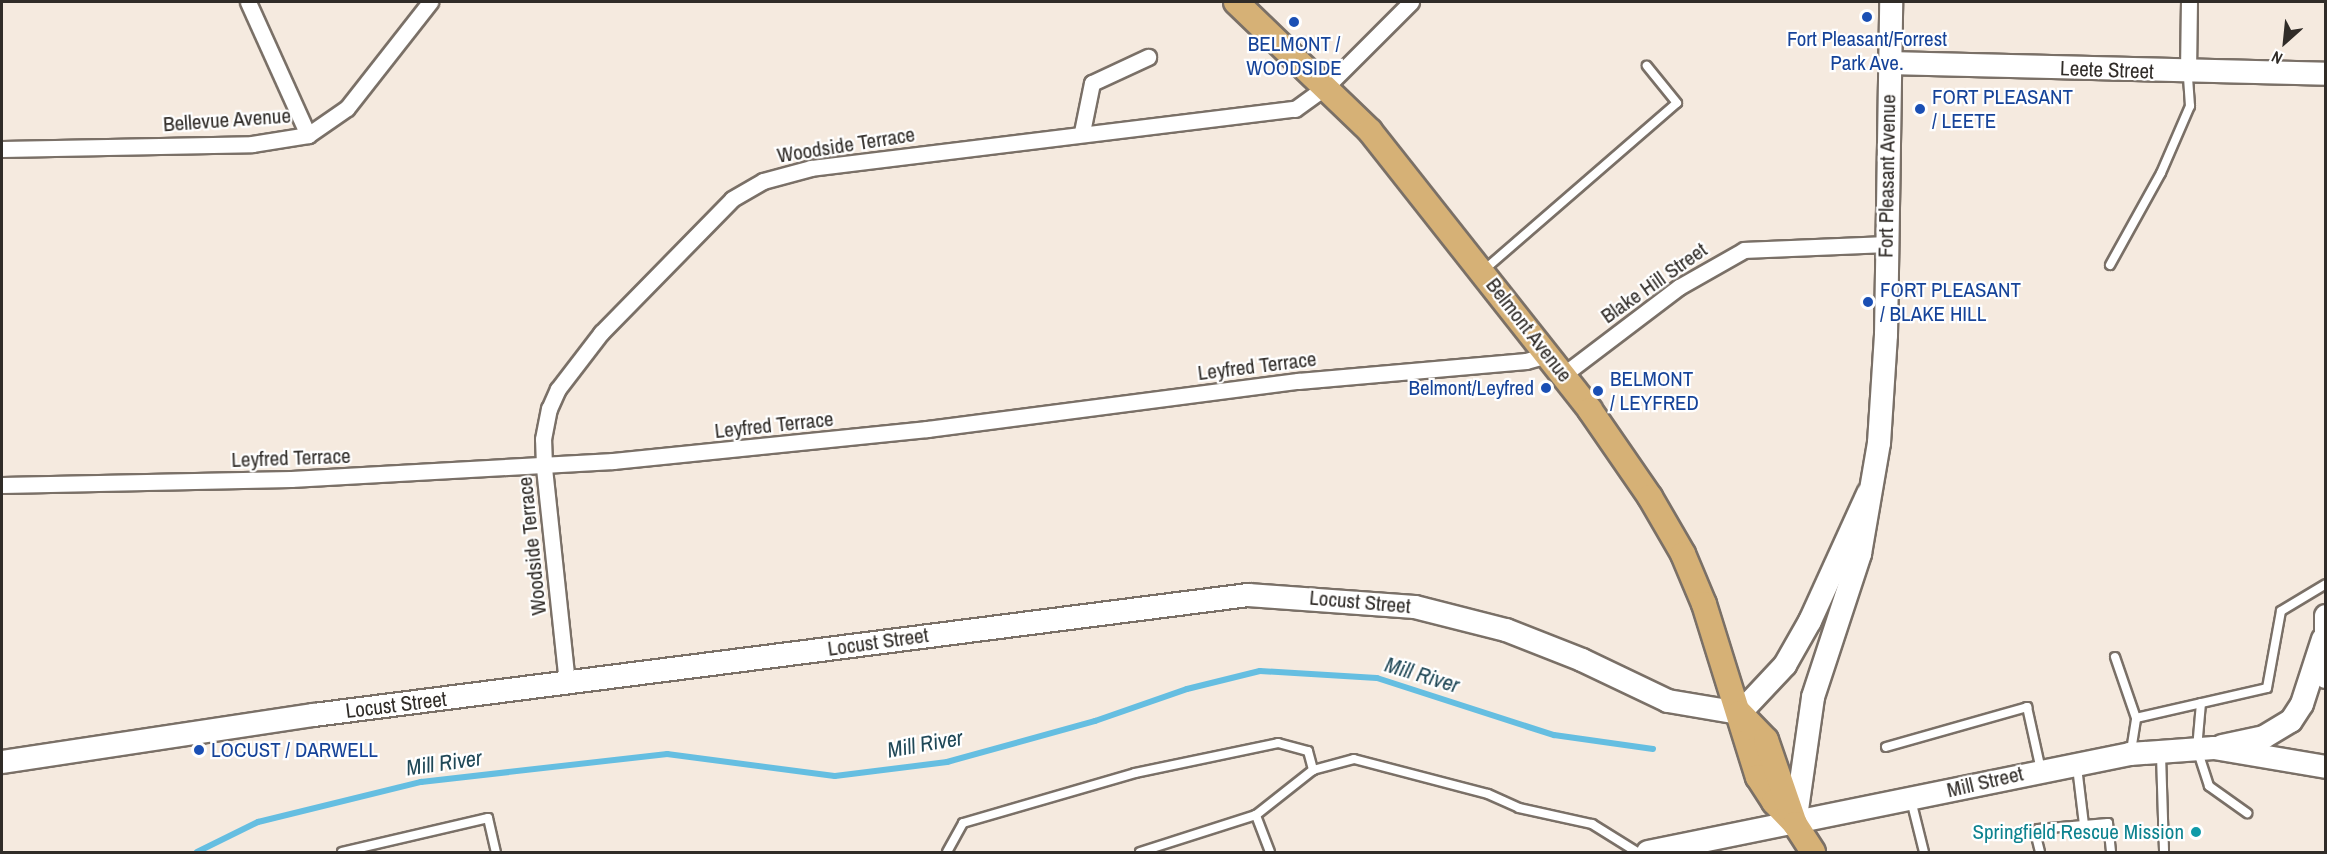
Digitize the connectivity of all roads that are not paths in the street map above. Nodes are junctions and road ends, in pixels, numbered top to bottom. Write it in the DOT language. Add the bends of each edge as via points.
graph roads {
  1 [pos="248,2"];
  2 [pos="430,2"];
  3 [pos="1236,2"];
  4 [pos="1411,2"];
  5 [pos="1891,2"];
  6 [pos="2189,2"];
  7 [pos="1148,57"];
  8 [pos="1889,63"];
  9 [pos="1647,66"];
  10 [pos="2188,72"];
  11 [pos="2325,74"];
  12 [pos="1327,86"];
  13 [pos="1082,132"];
  14 [pos="308,135"];
  15 [pos="2,149"];
  16 [pos="1886,244"];
  17 [pos="2110,265"];
  18 [pos="1483,271"];
  19 [pos="1547,355"];
  20 [pos="1563,375"];
  21 [pos="544,466"];
  22 [pos="2,485"];
  23 [pos="1868,494"];
  24 [pos="2325,584"];
  25 [pos="2325,616"];
  26 [pos="2324,639"];
  27 [pos="2115,657"];
  28 [pos="2325,677"];
  29 [pos="567,683"];
  30 [pos="2200,703"];
  31 [pos="1740,713"];
  32 [pos="2136,718"];
  33 [pos="1886,747"];
  34 [pos="2205,748"];
  35 [pos="2161,751"];
  36 [pos="2130,754"];
  37 [pos="2,762"];
  38 [pos="2076,763"];
  39 [pos="2325,766"];
  40 [pos="1313,770"];
  41 [pos="2041,770"];
  42 [pos="1910,799"];
  43 [pos="2247,813"];
  44 [pos="1256,815"];
  45 [pos="1795,824"];
  46 [pos="2084,825"];
  47 [pos="342,852"];
  48 [pos="496,852"];
  49 [pos="947,852"];
  50 [pos="1140,852"];
  51 [pos="1270,852"];
  52 [pos="1637,852"];
  53 [pos="1648,852"];
  54 [pos="1813,852"];
  55 [pos="1924,852"];
  56 [pos="2040,852"];
  57 [pos="2111,852"];
  58 [pos="2164,852"];
  1 -- 14 [label="street"];
  2 -- 14 [label="street, Bellevue Avenue" via="346,108"];
  3 -- 12 [label="main road, Belmont Avenue"];
  4 -- 12 [label="street, Woodside Terrace"];
  5 -- 8 [label="street, Fort Pleasant Avenue"];
  6 -- 10 [label="street"];
  7 -- 13 [label="street" via="1092,83"];
  8 -- 10 [label="street, Leete Street"];
  8 -- 16 [label="street, Fort Pleasant Avenue"];
  9 -- 18 [label="lane" via="1677,103"];
  10 -- 11 [label="street, Leete Street"];
  10 -- 17 [label="lane" via="2190,106 2161,173"];
  12 -- 13 [label="street, Woodside Terrace" via="1295,109"];
  12 -- 18 [label="main road, Belmont Avenue" via="1370,131"];
  13 -- 21 [label="street, Woodside Terrace" via="811,168 773,177 738,194 632,300 565,379 546,417"];
  14 -- 15 [label="street, Bellevue Avenue" via="252,144"];
  16 -- 20 [label="street, Blake Hill Street" via="1744,250 1679,287"];
  16 -- 23 [label="street, Fort Pleasant Avenue" via="1886,335 1879,443"];
  18 -- 19 [label="main road, Belmont Avenue"];
  19 -- 20 [label="main road, Belmont Avenue"];
  19 -- 21 [label="street, Leyfred Terrace" via="1526,361 1298,381 822,441"];
  20 -- 31 [label="main road, Belmont Avenue" via="1650,497 1683,554"];
  21 -- 22 [label="street, Leyfred Terrace" via="268,480"];
  21 -- 29 [label="street, Woodside Terrace"];
  23 -- 31 [label="street, Fort Pleasant Avenue" via="1810,621 1785,665"];
  23 -- 45 [label="street, Fort Pleasant Avenue" via="1860,554 1813,697"];
  24 -- 30 [label="lane" via="2281,611 2266,688"];
  25 -- 26 [label="street"];
  26 -- 28 [label="street"];
  26 -- 34 [label="street" via="2302,704 2291,721 2264,737"];
  27 -- 32 [label="lane"];
  29 -- 31 [label="street, Locust Street" via="1248,595 1415,607 1506,630 1668,700"];
  29 -- 37 [label="street, Locust Street" via="314,715"];
  30 -- 32 [label="lane"];
  30 -- 34 [label="lane"];
  31 -- 45 [label="main road" via="1766,740"];
  32 -- 36 [label="lane"];
  33 -- 41 [label="lane" via="2027,707"];
  34 -- 35 [label="street, Mill Street"];
  34 -- 39 [label="street, Mill Street"];
  34 -- 43 [label="lane" via="2209,786"];
  35 -- 36 [label="street, Mill Street"];
  35 -- 58 [label="lane"];
  36 -- 38 [label="street, Mill Street"];
  38 -- 41 [label="street, Mill Street"];
  38 -- 46 [label="lane"];
  40 -- 44 [label="lane"];
  40 -- 49 [label="lane" via="1308,751 1278,743 1135,773 963,823"];
  40 -- 52 [label="lane" via="1354,759 1488,794 1519,808 1592,824"];
  41 -- 42 [label="street, Mill Street"];
  42 -- 45 [label="street, Mill Street"];
  42 -- 55 [label="lane"];
  44 -- 50 [label="lane"];
  44 -- 51 [label="lane"];
  45 -- 53 [label="street, Mill Street" via="1718,843"];
  45 -- 54 [label="main road"];
  46 -- 56 [label="lane" via="2038,829 2035,832"];
  46 -- 57 [label="lane" via="2108,823"];
  47 -- 48 [label="lane" via="488,818"];
}
